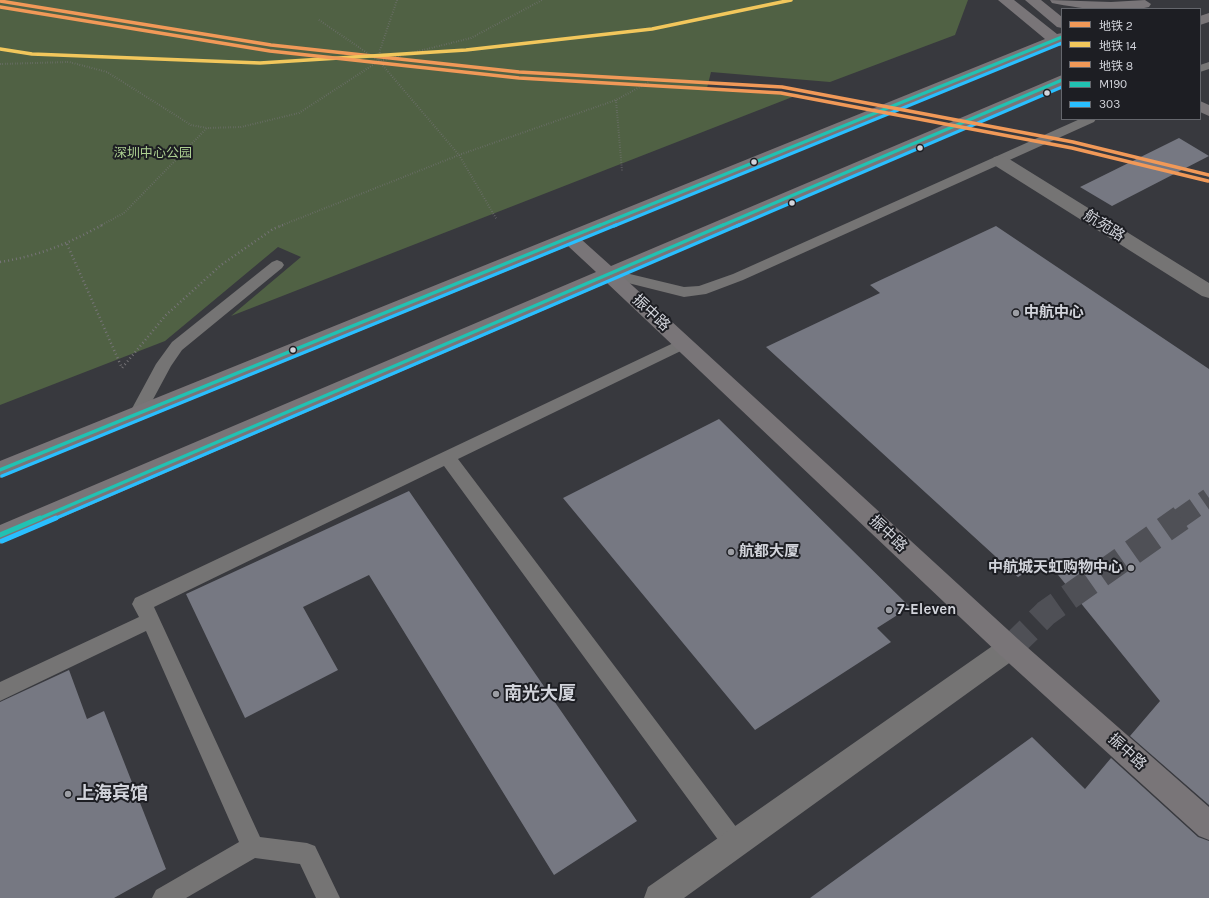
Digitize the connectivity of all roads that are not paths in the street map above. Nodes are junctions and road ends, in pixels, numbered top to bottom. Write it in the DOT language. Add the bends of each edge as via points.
graph roads {
  1 [pos="1005,0"];
  2 [pos="1032,0"];
  3 [pos="1057,0"];
  4 [pos="1149,2"];
  5 [pos="1134,8"];
  6 [pos="1060,36"];
  7 [pos="1061,80"];
  8 [pos="1088,120"];
  9 [pos="1000,161"];
  10 [pos="570,238"];
  11 [pos="277,265"];
  12 [pos="609,274"];
  13 [pos="1209,292"];
  14 [pos="684,343"];
  15 [pos="137,414"];
  16 [pos="447,458"];
  17 [pos="0,470"];
  18 [pos="0,535"];
  19 [pos="151,620"];
  20 [pos="1010,648"];
  21 [pos="0,692"];
  22 [pos="1209,826"];
  23 [pos="735,844"];
  24 [pos="253,847"];
  25 [pos="164,898"];
  26 [pos="328,898"];
  27 [pos="659,898"];
  1 -- 6 [label="main road"];
  2 -- 6 [label="main road"];
  3 -- 4 [label="main road" via="1101,7 1122,7"];
  4 -- 5 [label="main road"];
  6 -- 10 [label="main road"];
  7 -- 12 [label="main road"];
  8 -- 9 [label="lane"];
  9 -- 12 [label="lane" via="701,291 684,292"];
  9 -- 13 [label="street, 航苑路"];
  10 -- 12 [label="main road, 振中路"];
  10 -- 15 [label="main road"];
  11 -- 15 [label="lane" via="177,346 164,364"];
  12 -- 14 [label="main road, 振中路"];
  12 -- 18 [label="main road"];
  14 -- 16 [label="lane"];
  14 -- 20 [label="main road, 振中路"];
  15 -- 17 [label="main road"];
  16 -- 19 [label="lane" via="142,604"];
  16 -- 23 [label="lane"];
  19 -- 21 [label="lane"];
  19 -- 24 [label="lane"];
  20 -- 22 [label="main road, 振中路"];
  20 -- 23 [label="street"];
  23 -- 27 [label="street"];
  24 -- 25 [label="lane"];
  24 -- 26 [label="lane" via="307,854"];
}
